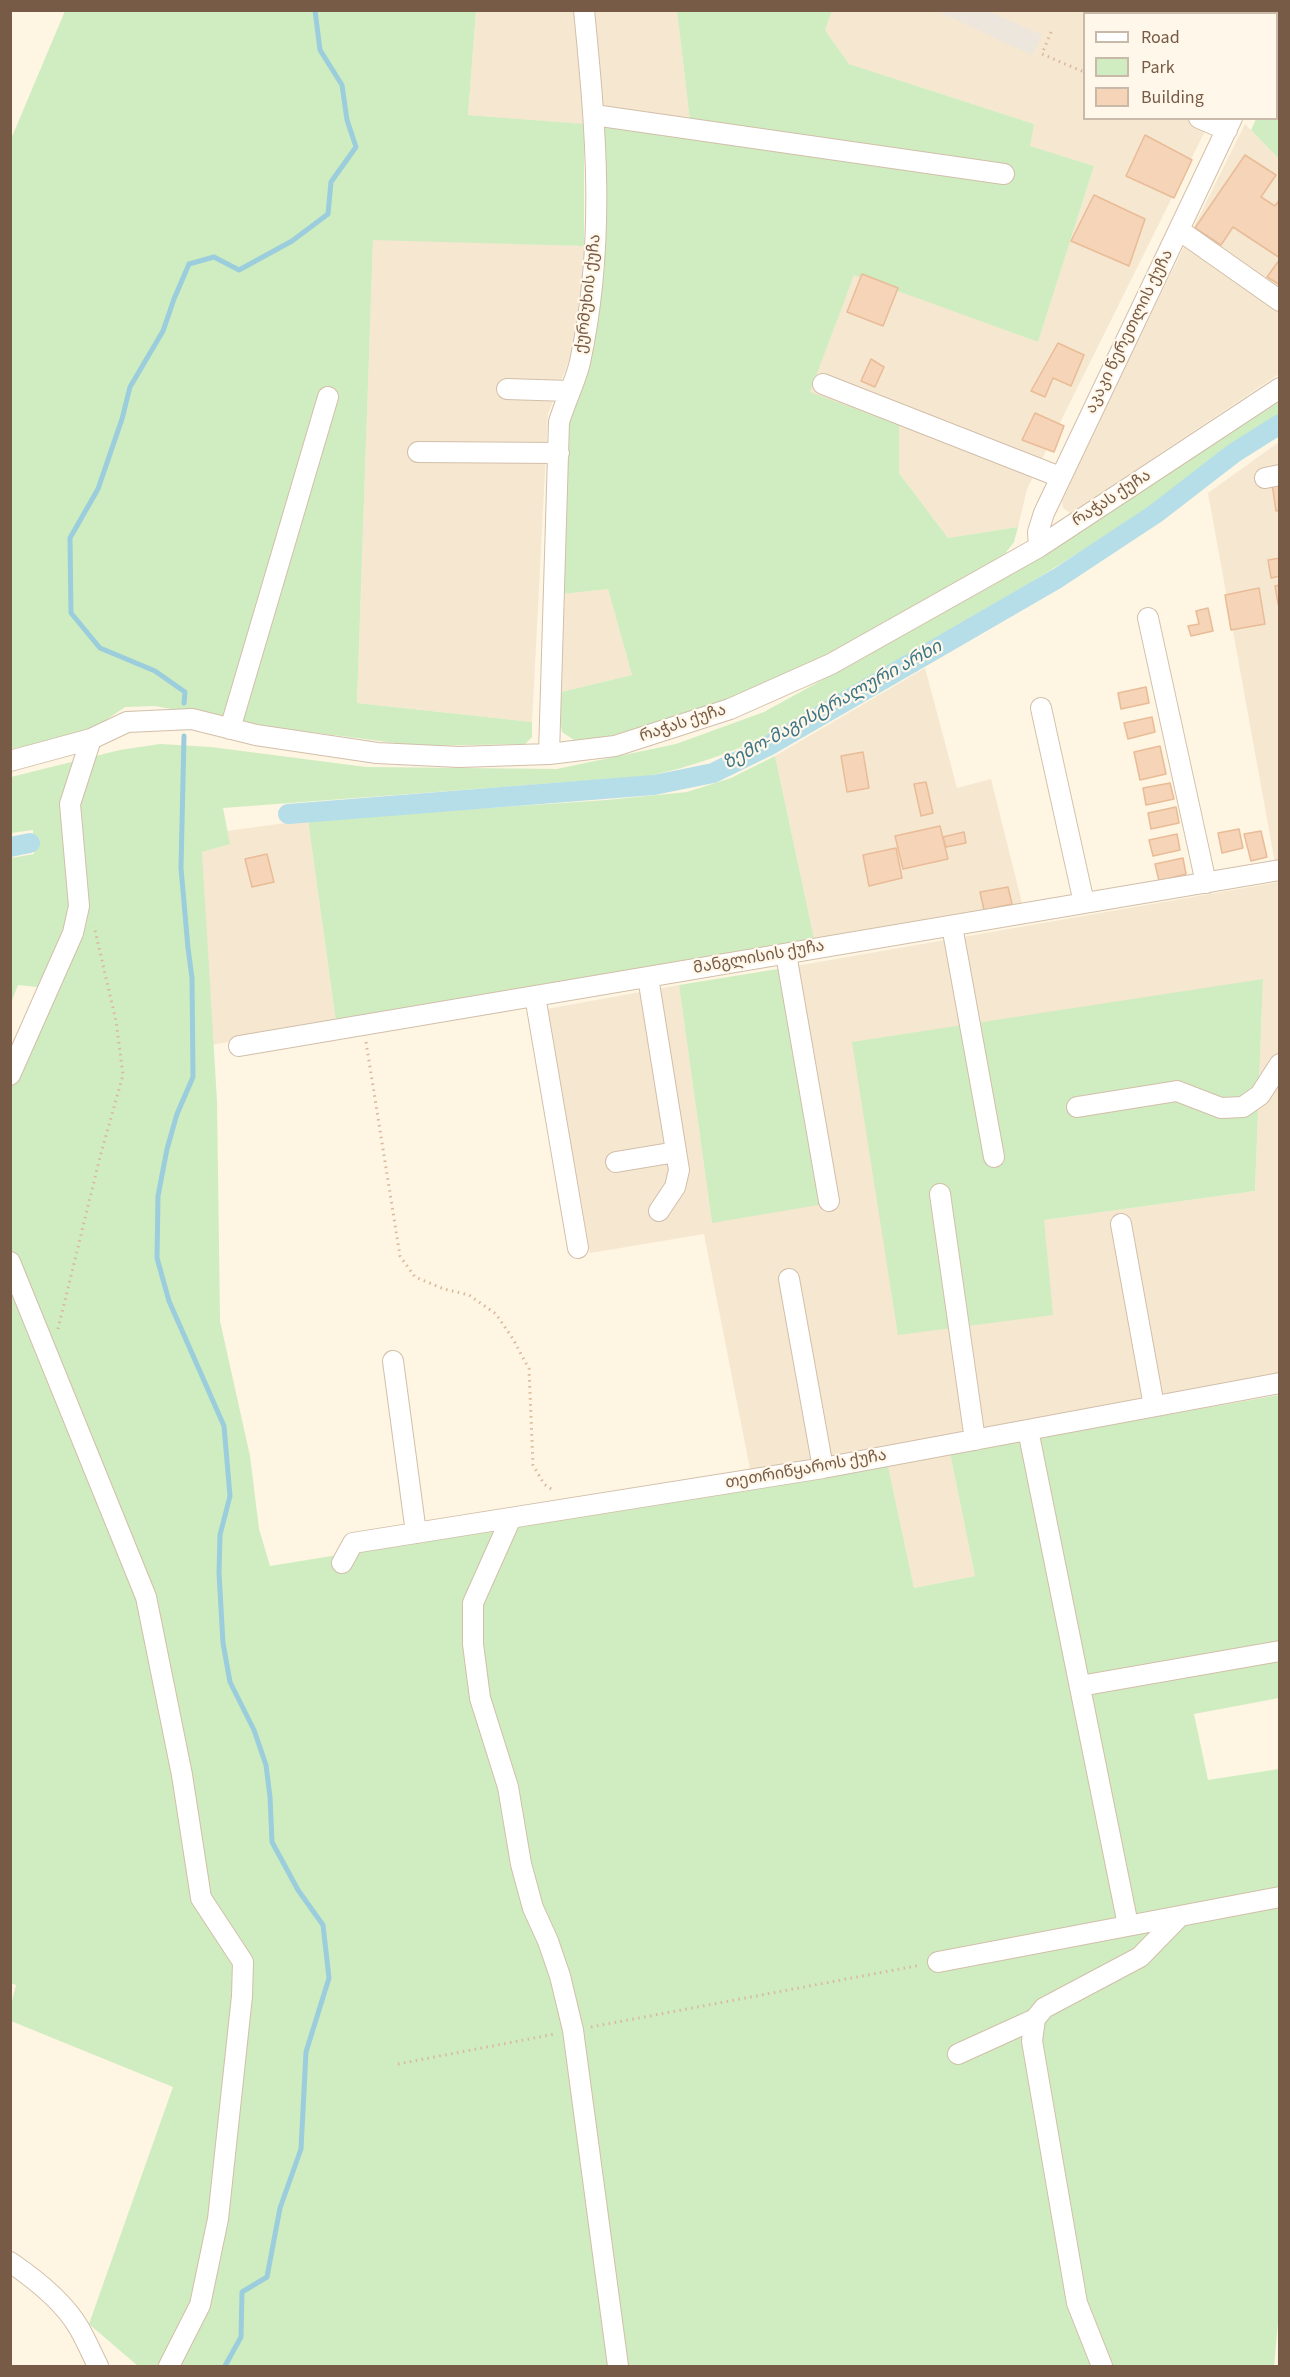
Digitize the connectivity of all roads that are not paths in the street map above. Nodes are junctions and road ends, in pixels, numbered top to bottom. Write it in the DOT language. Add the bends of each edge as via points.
graph roads {
  1 [pos="584,10"];
  2 [pos="594,115"];
  3 [pos="1209,120"];
  4 [pos="1229,124"];
  5 [pos="1004,174"];
  6 [pos="1179,230"];
  7 [pos="1280,301"];
  8 [pos="823,384"];
  9 [pos="1280,388"];
  10 [pos="507,389"];
  11 [pos="569,391"];
  12 [pos="328,397"];
  13 [pos="418,452"];
  14 [pos="559,453"];
  15 [pos="1060,477"];
  16 [pos="1039,547"];
  17 [pos="1148,618"];
  18 [pos="1041,708"];
  19 [pos="230,729"];
  20 [pos="91,739"];
  21 [pos="549,754"];
  22 [pos="10,761"];
  23 [pos="1280,870"];
  24 [pos="1206,883"];
  25 [pos="1084,903"];
  26 [pos="952,926"];
  27 [pos="786,954"];
  28 [pos="648,977"];
  29 [pos="535,996"];
  30 [pos="239,1046"];
  31 [pos="1280,1064"];
  32 [pos="10,1075"];
  33 [pos="1077,1107"];
  34 [pos="676,1152"];
  35 [pos="994,1157"];
  36 [pos="616,1162"];
  37 [pos="940,1194"];
  38 [pos="829,1201"];
  39 [pos="659,1211"];
  40 [pos="1121,1224"];
  41 [pos="578,1248"];
  42 [pos="10,1262"];
  43 [pos="789,1279"];
  44 [pos="393,1361"];
  45 [pos="1280,1383"];
  46 [pos="1154,1406"];
  47 [pos="1028,1430"];
  48 [pos="975,1440"];
  49 [pos="823,1468"];
  50 [pos="511,1518"];
  51 [pos="416,1533"];
  52 [pos="342,1563"];
  53 [pos="1280,1651"];
  54 [pos="1080,1686"];
  55 [pos="1280,1897"];
  56 [pos="1180,1916"];
  57 [pos="1128,1925"];
  58 [pos="938,1962"];
  59 [pos="1035,2019"];
  60 [pos="958,2054"];
  61 [pos="10,2262"];
  62 [pos="98,2367"];
  63 [pos="169,2367"];
  64 [pos="618,2367"];
  65 [pos="1102,2367"];
  1 -- 2 [label="street, ქურმუხის ქუჩა"];
  2 -- 5 [label="street"];
  2 -- 11 [label="street, ქურმუხის ქუჩა" via="596,251 580,365"];
  3 -- 4 [label="street"];
  4 -- 6 [label="street, აკაკი წერეთლის ქუჩა"];
  6 -- 7 [label="street"];
  6 -- 15 [label="street, აკაკი წერეთლის ქუჩა"];
  8 -- 15 [label="street"];
  9 -- 16 [label="street, რაჭას ქუჩა"];
  10 -- 11 [label="street"];
  11 -- 14 [label="street, ქურმუხის ქუჩა" via="559,422"];
  12 -- 19 [label="street"];
  13 -- 14 [label="street"];
  14 -- 21 [label="street, ქურმუხის ქუჩა"];
  15 -- 16 [label="street, აკაკი წერეთლის ქუჩა" via="1038,532"];
  16 -- 21 [label="street, რაჭას ქუჩა" via="831,664 730,709 615,746"];
  17 -- 24 [label="street"];
  18 -- 25 [label="street"];
  19 -- 20 [label="street, რაჭას ქუჩა" via="192,719 127,722"];
  19 -- 21 [label="street, რაჭას ქუჩა" via="377,753 459,757"];
  20 -- 22 [label="street, რაჭას ქუჩა"];
  20 -- 32 [label="street" via="70,804 79,906 73,933"];
  23 -- 24 [label="street, მანგლისის ქუჩა"];
  24 -- 25 [label="street, მანგლისის ქუჩა"];
  25 -- 26 [label="street, მანგლისის ქუჩა"];
  26 -- 27 [label="street, მანგლისის ქუჩა"];
  26 -- 35 [label="street"];
  27 -- 28 [label="street, მანგლისის ქუჩა"];
  27 -- 38 [label="street"];
  28 -- 29 [label="street, მანგლისის ქუჩა"];
  28 -- 34 [label="street"];
  29 -- 30 [label="street, მანგლისის ქუჩა"];
  29 -- 41 [label="street"];
  31 -- 33 [label="street" via="1260,1095 1243,1107 1221,1108 1177,1091"];
  34 -- 36 [label="street"];
  34 -- 39 [label="street" via="679,1170 675,1186"];
  37 -- 48 [label="street"];
  40 -- 46 [label="street"];
  42 -- 63 [label="street" via="146,1597 182,1775 201,1898 243,1962 218,2220 200,2305"];
  43 -- 49 [label="street"];
  44 -- 51 [label="street"];
  45 -- 46 [label="street, თეთრიწყაროს ქუჩა"];
  46 -- 47 [label="street, თეთრიწყაროს ქუჩა"];
  47 -- 48 [label="street, თეთრიწყაროს ქუჩა"];
  47 -- 54 [label="street"];
  48 -- 49 [label="street, თეთრიწყაროს ქუჩა"];
  49 -- 50 [label="street, თეთრიწყაროს ქუჩა"];
  50 -- 51 [label="street, თეთრიწყაროს ქუჩა"];
  50 -- 64 [label="street" via="474,1603 473,1644 480,1698 507,1787 521,1864 533,1908 560,1976 573,2030"];
  51 -- 52 [label="street, თეთრიწყაროს ქუჩა" via="353,1543"];
  53 -- 54 [label="street"];
  54 -- 57 [label="street"];
  55 -- 56 [label="street"];
  56 -- 57 [label="street"];
  56 -- 59 [label="street" via="1140,1957 1044,2008"];
  57 -- 58 [label="street"];
  59 -- 60 [label="street"];
  59 -- 65 [label="street" via="1032,2041 1077,2303"];
  61 -- 62 [label="street" via="27,2273 79,2326"];
}
